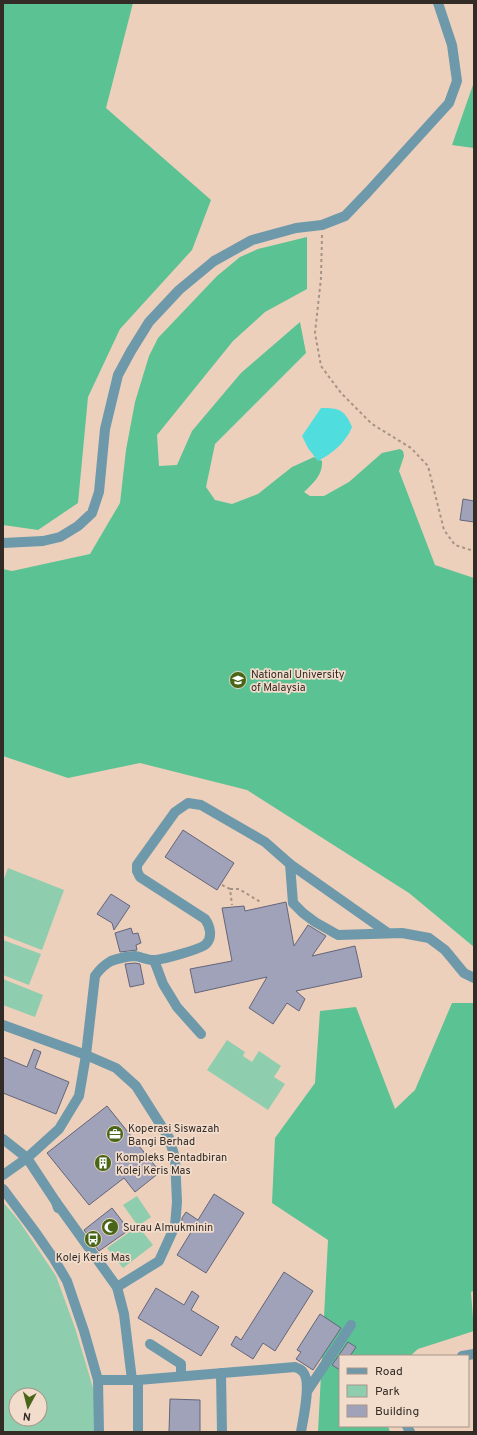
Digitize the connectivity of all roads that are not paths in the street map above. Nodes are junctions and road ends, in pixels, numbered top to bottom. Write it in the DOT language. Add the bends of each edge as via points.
graph roads {
  1 [pos="438,3"];
  2 [pos="3,543"];
  3 [pos="290,864"];
  4 [pos="388,933"];
  5 [pos="154,960"];
  6 [pos="474,978"];
  7 [pos="3,1025"];
  8 [pos="202,1034"];
  9 [pos="86,1055"];
  10 [pos="3,1139"];
  11 [pos="27,1158"];
  12 [pos="3,1175"];
  13 [pos="3,1189"];
  14 [pos="117,1287"];
  15 [pos="351,1325"];
  16 [pos="150,1344"];
  17 [pos="221,1373"];
  18 [pos="182,1376"];
  19 [pos="98,1380"];
  20 [pos="135,1380"];
  21 [pos="308,1390"];
  22 [pos="99,1432"];
  23 [pos="138,1432"];
  24 [pos="222,1432"];
  25 [pos="300,1432"];
  1 -- 2 [label="street" via="452,45 457,81 449,103 345,216 322,225 296,228 252,240 214,261 178,290 150,322 118,374 105,429 100,492 92,513 60,537 43,541"];
  3 -- 4 [label="street"];
  3 -- 4 [label="street" via="293,903 315,922 338,935"];
  3 -- 5 [label="street" via="265,842 201,805 188,803 175,812 137,865 137,871 140,877 205,919 209,925 209,940 205,946"];
  4 -- 6 [label="street" via="402,932 429,938 445,950 464,973"];
  5 -- 8 [label="street" via="163,984 177,1007"];
  5 -- 9 [label="street" via="134,956 111,961 95,976"];
  7 -- 9 [label="street"];
  9 -- 11 [label="street" via="79,1096 59,1129"];
  9 -- 14 [label="street" via="116,1068 136,1086 169,1138 175,1158 175,1226 159,1261"];
  10 -- 11 [label="street"];
  11 -- 12 [label="street"];
  11 -- 14 [label="street" via="56,1202 62,1216 98,1266"];
  13 -- 19 [label="street" via="54,1259 66,1281"];
  14 -- 20 [label="street"];
  15 -- 21 [label="street"];
  16 -- 18 [label="street" via="181,1364"];
  17 -- 18 [label="street"];
  17 -- 21 [label="street" via="295,1367 305,1373"];
  17 -- 24 [label="street"];
  18 -- 20 [label="street"];
  19 -- 20 [label="street"];
  19 -- 22 [label="street"];
  20 -- 23 [label="street"];
  21 -- 25 [label="street"];
}
